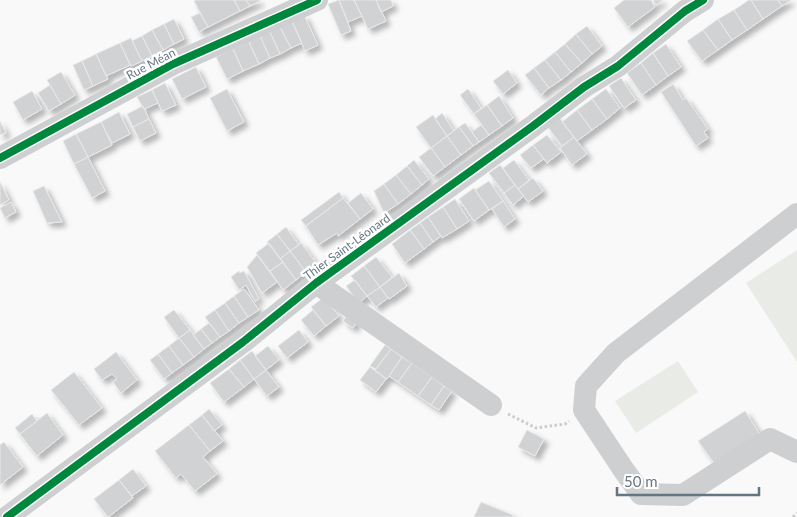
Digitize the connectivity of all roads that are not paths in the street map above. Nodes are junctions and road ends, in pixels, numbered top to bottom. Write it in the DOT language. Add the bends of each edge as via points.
graph roads {
  1 [pos="317,0"];
  2 [pos="703,0"];
  3 [pos="0,158"];
  4 [pos="797,214"];
  5 [pos="316,284"];
  6 [pos="491,405"];
  7 [pos="797,452"];
  8 [pos="7,517"];
  1 -- 3 [label="street, Rue Méan" via="173,64"];
  2 -- 5 [label="street, Thier Saint-Léonard" via="618,66 584,87"];
  4 -- 7 [label="street" via="616,353 586,386 584,410 641,494 683,495 770,439"];
  5 -- 6 [label="street"];
  5 -- 8 [label="street, Thier Saint-Léonard"];
}
